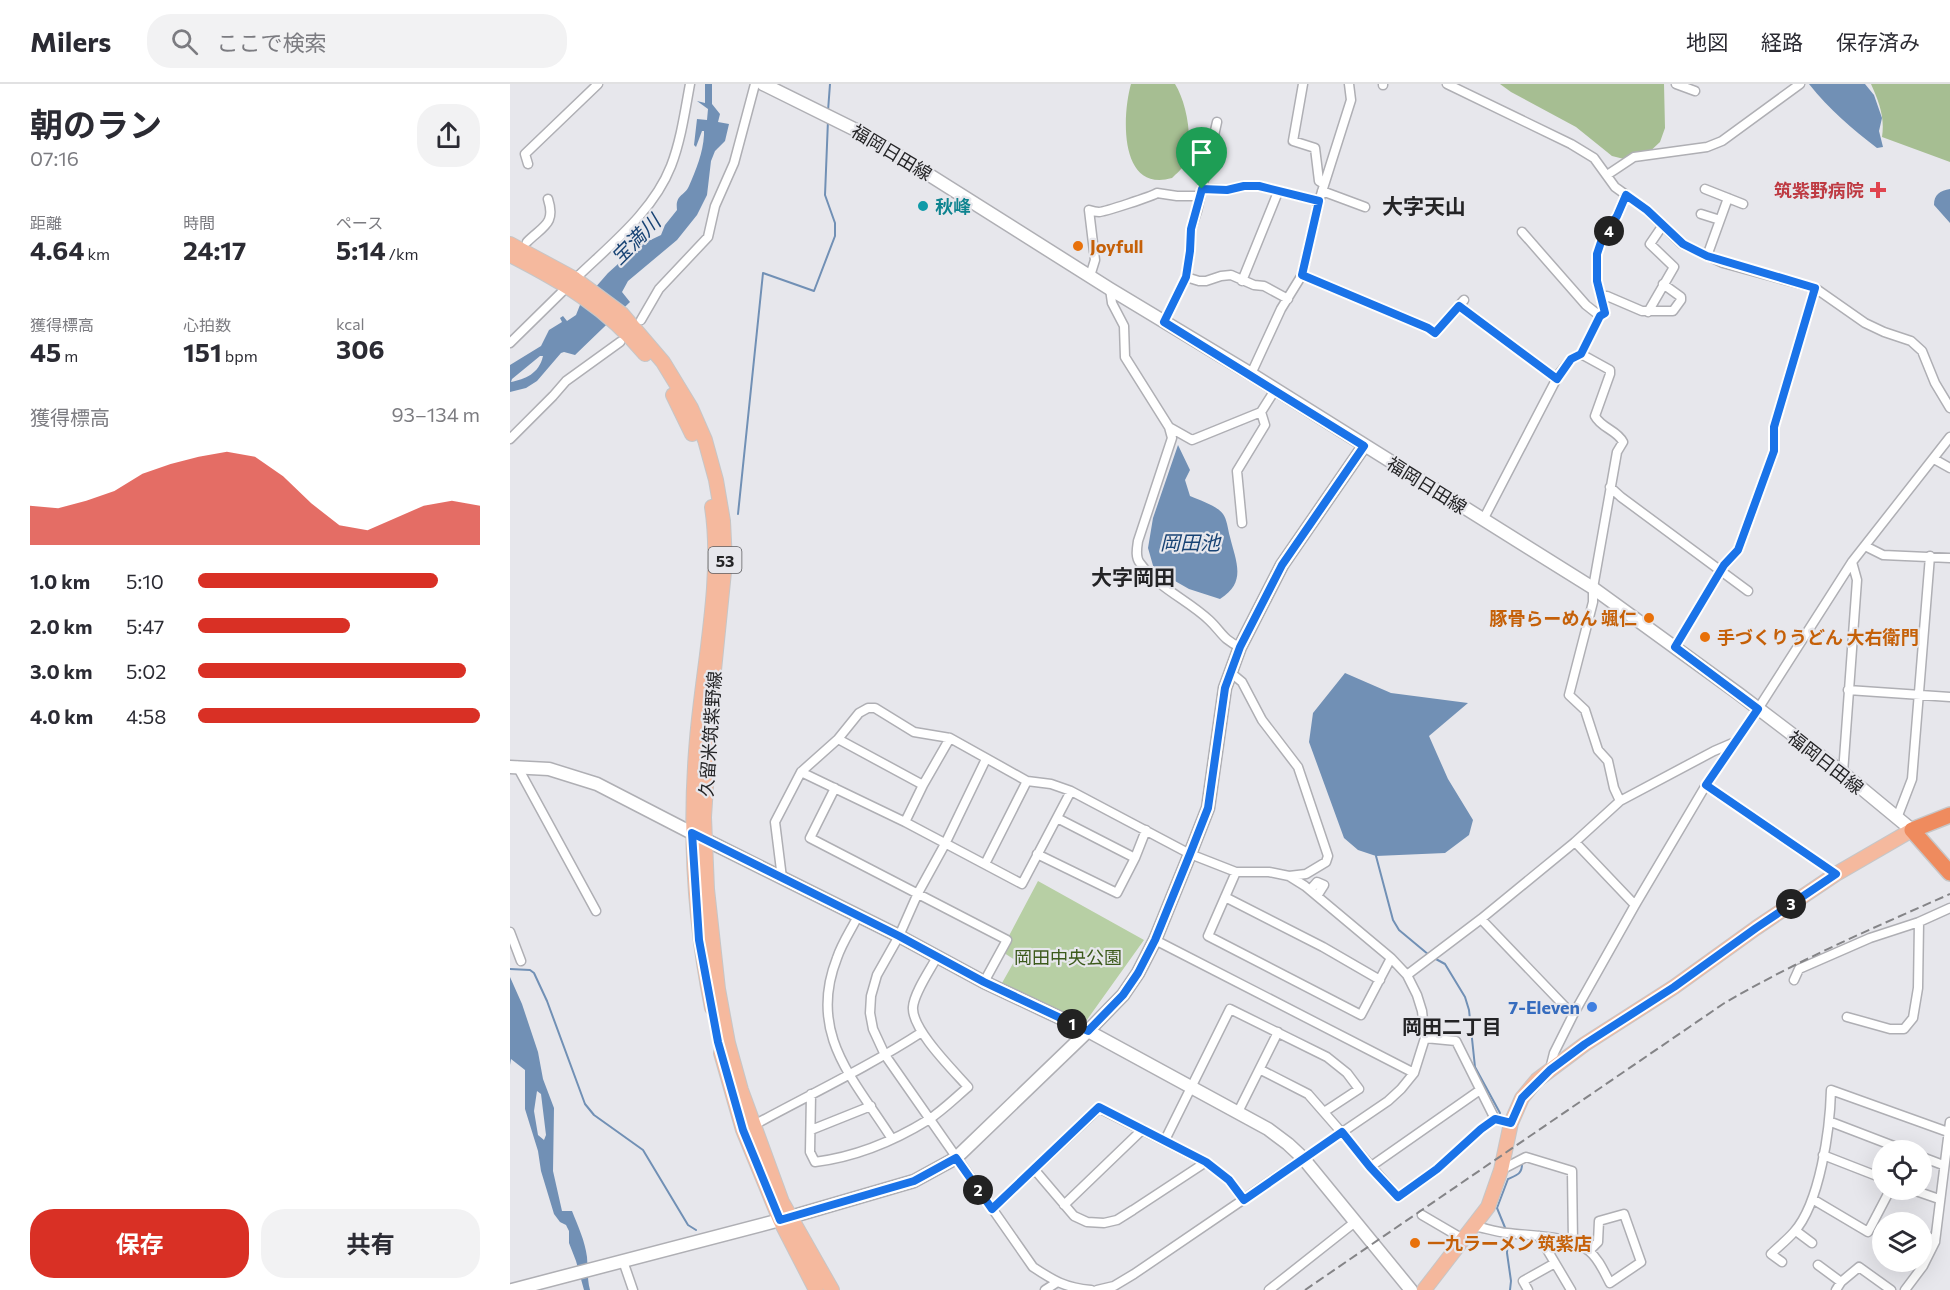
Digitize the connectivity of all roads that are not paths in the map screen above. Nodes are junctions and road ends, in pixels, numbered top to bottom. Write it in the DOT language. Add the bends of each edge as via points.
graph roads {
  1 [pos="598,84"];
  2 [pos="690,84"];
  3 [pos="755,84"];
  4 [pos="763,84"];
  5 [pos="1303,84"];
  6 [pos="1348,84"];
  7 [pos="1676,84"];
  8 [pos="1800,84"];
  9 [pos="1450,85"];
  10 [pos="1695,91"];
  11 [pos="1217,122"];
  12 [pos="528,164"];
  13 [pos="1607,175"];
  14 [pos="1323,188"];
  15 [pos="1705,189"];
  16 [pos="1201,192"];
  17 [pos="1278,192"];
  18 [pos="1626,195"];
  19 [pos="1728,198"];
  20 [pos="548,200"];
  21 [pos="1319,201"];
  22 [pos="1743,204"];
  23 [pos="1365,207"];
  24 [pos="1701,214"];
  25 [pos="1720,220"];
  26 [pos="1663,225"];
  27 [pos="1522,232"];
  28 [pos="527,242"];
  29 [pos="510,244"];
  30 [pos="510,255"];
  31 [pos="1707,256"];
  32 [pos="1302,275"];
  33 [pos="1090,276"];
  34 [pos="1186,277"];
  35 [pos="1242,280"];
  36 [pos="574,284"];
  37 [pos="1663,284"];
  38 [pos="1815,288"];
  39 [pos="1110,289"];
  40 [pos="1601,296"];
  41 [pos="1288,298"];
  42 [pos="1648,312"];
  43 [pos="1600,316"];
  44 [pos="641,320"];
  45 [pos="1164,322"];
  46 [pos="620,342"];
  47 [pos="510,343"];
  48 [pos="1581,354"];
  49 [pos="1251,374"];
  50 [pos="1557,379"];
  51 [pos="1275,390"];
  52 [pos="1950,408"];
  53 [pos="1261,412"];
  54 [pos="1169,427"];
  55 [pos="1950,437"];
  56 [pos="510,439"];
  57 [pos="1364,446"];
  58 [pos="1934,459"];
  59 [pos="1950,468"];
  60 [pos="1610,487"];
  61 [pos="1483,520"];
  62 [pos="1242,523"];
  63 [pos="1865,546"];
  64 [pos="1930,556"];
  65 [pos="1950,558"];
  66 [pos="1852,562"];
  67 [pos="1721,570"];
  68 [pos="1593,588"];
  69 [pos="1748,591"];
  70 [pos="1240,647"];
  71 [pos="1675,647"];
  72 [pos="1230,672"];
  73 [pos="1848,690"];
  74 [pos="1920,694"];
  75 [pos="1950,697"];
  76 [pos="1758,709"];
  77 [pos="950,738"];
  78 [pos="838,739"];
  79 [pos="1736,742"];
  80 [pos="986,759"];
  81 [pos="513,766"];
  82 [pos="801,772"];
  83 [pos="1843,773"];
  84 [pos="1027,781"];
  85 [pos="922,785"];
  86 [pos="1706,785"];
  87 [pos="835,788"];
  88 [pos="1071,791"];
  89 [pos="1620,801"];
  90 [pos="1950,815"];
  91 [pos="1057,818"];
  92 [pos="1897,818"];
  93 [pos="905,822"];
  94 [pos="1146,830"];
  95 [pos="1912,830"];
  96 [pos="698,836"];
  97 [pos="1575,842"];
  98 [pos="945,844"];
  99 [pos="1190,854"];
  100 [pos="1037,855"];
  101 [pos="1135,858"];
  102 [pos="985,864"];
  103 [pos="1236,872"];
  104 [pos="1950,873"];
  105 [pos="1836,874"];
  106 [pos="1289,876"];
  107 [pos="782,878"];
  108 [pos="918,893"];
  109 [pos="1225,897"];
  110 [pos="1635,904"];
  111 [pos="1950,908"];
  112 [pos="596,911"];
  113 [pos="858,916"];
  114 [pos="1481,919"];
  115 [pos="1918,922"];
  116 [pos="510,932"];
  117 [pos="899,936"];
  118 [pos="1155,940"];
  119 [pos="937,957"];
  120 [pos="1391,958"];
  121 [pos="521,961"];
  122 [pos="1407,975"];
  123 [pos="1380,980"];
  124 [pos="1794,980"];
  125 [pos="984,982"];
  126 [pos="1573,1015"];
  127 [pos="1847,1017"];
  128 [pos="1088,1031"];
  129 [pos="922,1032"];
  130 [pos="1278,1032"];
  131 [pos="1425,1038"];
  132 [pos="885,1056"];
  133 [pos="1261,1070"];
  134 [pos="1550,1070"];
  135 [pos="1414,1072"];
  136 [pos="850,1076"];
  137 [pos="1190,1087"];
  138 [pos="1480,1090"];
  139 [pos="811,1094"];
  140 [pos="872,1106"];
  141 [pos="1238,1112"];
  142 [pos="1324,1112"];
  143 [pos="929,1119"];
  144 [pos="1495,1119"];
  145 [pos="1831,1122"];
  146 [pos="1950,1122"];
  147 [pos="1511,1123"];
  148 [pos="754,1125"];
  149 [pos="1143,1129"];
  150 [pos="811,1130"];
  151 [pos="1342,1132"];
  152 [pos="1948,1132"];
  153 [pos="892,1139"];
  154 [pos="1165,1140"];
  155 [pos="1878,1140"];
  156 [pos="1823,1155"];
  157 [pos="956,1158"];
  158 [pos="1303,1158"];
  159 [pos="1932,1161"];
  160 [pos="1206,1162"];
  161 [pos="1943,1166"];
  162 [pos="1370,1167"];
  163 [pos="1034,1169"];
  164 [pos="1501,1170"];
  165 [pos="1872,1174"];
  166 [pos="1932,1197"];
  167 [pos="1939,1199"];
  168 [pos="1244,1200"];
  169 [pos="1814,1200"];
  170 [pos="1885,1200"];
  171 [pos="1064,1205"];
  172 [pos="992,1209"];
  173 [pos="1422,1215"];
  174 [pos="785,1219"];
  175 [pos="1355,1222"];
  176 [pos="1474,1226"];
  177 [pos="1796,1231"];
  178 [pos="1539,1236"];
  179 [pos="1463,1239"];
  180 [pos="1932,1240"];
  181 [pos="1935,1242"];
  182 [pos="1573,1243"];
  183 [pos="1812,1243"];
  184 [pos="1589,1251"];
  185 [pos="619,1262"];
  186 [pos="1782,1262"];
  187 [pos="1555,1263"];
  188 [pos="1818,1265"];
  189 [pos="1056,1283"];
  190 [pos="1612,1286"];
  191 [pos="1838,1286"];
  192 [pos="1077,1289"];
  193 [pos="512,1290"];
  194 [pos="633,1290"];
  195 [pos="816,1290"];
  196 [pos="834,1290"];
  197 [pos="1046,1290"];
  198 [pos="1092,1290"];
  199 [pos="1097,1290"];
  200 [pos="1269,1290"];
  201 [pos="1411,1290"];
  202 [pos="1424,1290"];
  203 [pos="1528,1290"];
  204 [pos="1570,1290"];
  205 [pos="1891,1290"];
  206 [pos="1905,1290"];
  1 -- 12 [label="street" via="525,154"];
  2 -- 36 [label="street" via="679,141 659,189 636,220"];
  3 -- 44 [label="street" via="734,163 715,206 708,237 659,289"];
  4 -- 33 [label="street, 福岡日田線" via="866,135"];
  5 -- 14 [label="street" via="1293,141 1315,148"];
  6 -- 14 [label="street" via="1351,100"];
  7 -- 10 [label="street"];
  8 -- 13 [label="street" via="1722,141 1707,147 1634,158"];
  9 -- 13 [label="street" via="1571,144 1594,158"];
  11 -- 16 [label="street"];
  13 -- 18 [label="street" via="1615,188"];
  14 -- 21 [label="street"];
  14 -- 23 [label="street"];
  15 -- 19 [label="street"];
  16 -- 17 [label="street" via="1244,186"];
  16 -- 33 [label="street" via="1177,196 1157,193 1101,212 1089,210 1095,260"];
  16 -- 34 [label="street" via="1191,229"];
  17 -- 21 [label="street"];
  17 -- 35 [label="street"];
  18 -- 26 [label="street"];
  18 -- 40 [label="street" via="1597,254"];
  19 -- 22 [label="street"];
  19 -- 25 [label="street"];
  20 -- 28 [label="street" via="551,219"];
  21 -- 32 [label="street"];
  24 -- 25 [label="street"];
  25 -- 31 [label="street"];
  26 -- 31 [label="street" via="1683,244"];
  26 -- 37 [label="street" via="1650,244 1674,267"];
  27 -- 43 [label="street"];
  29 -- 36 [label="main road, 久留米筑紫野線 / 53"];
  30 -- 36 [label="main road, 久留米筑紫野線 / 53"];
  31 -- 38 [label="street"];
  32 -- 41 [label="street"];
  32 -- 50 [label="street" via="1435,333 1461,303"];
  33 -- 39 [label="street, 福岡日田線"];
  34 -- 35 [label="street" via="1206,281 1231,275"];
  34 -- 45 [label="street"];
  35 -- 41 [label="street"];
  36 -- 47 [label="street"];
  36 -- 96 [label="main road, 久留米筑紫野線 / 53" via="614,314 663,362 691,408 717,480 725,562 704,817"];
  37 -- 42 [label="street"];
  37 -- 42 [label="street" via="1681,300 1673,311"];
  38 -- 52 [label="street" via="1865,323 1911,341 1922,351"];
  38 -- 67 [label="street" via="1774,427 1774,451 1738,550"];
  39 -- 45 [label="street, 福岡日田線"];
  39 -- 54 [label="street" via="1112,303 1124,326 1125,357"];
  40 -- 42 [label="street"];
  40 -- 43 [label="street" via="1605,313"];
  41 -- 49 [label="street"];
  43 -- 48 [label="street"];
  45 -- 49 [label="street, 福岡日田線"];
  46 -- 56 [label="street" via="566,381"];
  48 -- 50 [label="street" via="1571,359"];
  48 -- 60 [label="street" via="1610,370 1595,416 1623,442"];
  49 -- 51 [label="street, 福岡日田線"];
  50 -- 61 [label="street"];
  51 -- 53 [label="street"];
  51 -- 57 [label="street, 福岡日田線"];
  53 -- 54 [label="street" via="1191,440"];
  53 -- 62 [label="street" via="1265,425 1237,471"];
  54 -- 70 [label="street" via="1172,438 1138,541 1139,562 1161,584 1210,620 1228,642"];
  55 -- 58 [label="street"];
  57 -- 61 [label="street, 福岡日田線"];
  57 -- 70 [label="street" via="1282,565"];
  58 -- 59 [label="street"];
  58 -- 63 [label="street"];
  60 -- 67 [label="street"];
  60 -- 68 [label="street"];
  61 -- 68 [label="street, 福岡日田線"];
  63 -- 64 [label="street" via="1883,555"];
  63 -- 66 [label="street"];
  64 -- 65 [label="street"];
  64 -- 74 [label="street"];
  66 -- 73 [label="street" via="1857,580"];
  66 -- 76 [label="street"];
  67 -- 69 [label="street"];
  67 -- 71 [label="street"];
  68 -- 71 [label="street, 福岡日田線"];
  68 -- 89 [label="street" via="1593,602 1569,695 1585,710 1598,750 1608,761"];
  70 -- 72 [label="street"];
  71 -- 76 [label="street, 福岡日田線"];
  72 -- 99 [label="street" via="1221,707 1208,808"];
  72 -- 106 [label="street" via="1242,682 1262,720 1298,767 1328,856 1326,862 1306,874"];
  73 -- 74 [label="street"];
  73 -- 83 [label="street"];
  74 -- 75 [label="street"];
  74 -- 92 [label="street" via="1912,779"];
  76 -- 79 [label="street"];
  76 -- 83 [label="street, 福岡日田線"];
  77 -- 78 [label="street" via="914,732 885,712 868,708"];
  77 -- 80 [label="street"];
  77 -- 85 [label="street"];
  78 -- 82 [label="street"];
  78 -- 85 [label="street"];
  79 -- 86 [label="street"];
  79 -- 89 [label="street"];
  80 -- 84 [label="street"];
  80 -- 98 [label="street"];
  81 -- 96 [label="street" via="549,769 597,784"];
  81 -- 112 [label="street"];
  82 -- 87 [label="street"];
  82 -- 107 [label="street" via="775,822"];
  83 -- 92 [label="street, 福岡日田線"];
  84 -- 88 [label="street"];
  84 -- 102 [label="street"];
  85 -- 93 [label="street"];
  86 -- 105 [label="street"];
  86 -- 110 [label="street"];
  87 -- 93 [label="street"];
  87 -- 108 [label="street" via="810,838"];
  88 -- 91 [label="street"];
  88 -- 94 [label="street"];
  89 -- 97 [label="street"];
  90 -- 95 [label="highway"];
  91 -- 100 [label="street"];
  91 -- 101 [label="street"];
  92 -- 95 [label="street, 福岡日田線"];
  93 -- 98 [label="street"];
  94 -- 99 [label="street"];
  94 -- 101 [label="street"];
  95 -- 104 [label="highway"];
  95 -- 105 [label="main road"];
  96 -- 107 [label="street"];
  96 -- 148 [label="main road, 久留米筑紫野線 / 53" via="728,1042"];
  96 -- 174 [label="main road, 久留米筑紫野線 / 53" via="699,940 718,1042 743,1130"];
  97 -- 110 [label="street"];
  97 -- 114 [label="street"];
  98 -- 102 [label="street"];
  98 -- 108 [label="street"];
  99 -- 103 [label="street"];
  99 -- 118 [label="street"];
  100 -- 101 [label="street" via="1117,893"];
  100 -- 102 [label="street" via="1022,884"];
  103 -- 106 [label="street"];
  103 -- 109 [label="street"];
  105 -- 134 [label="main road"];
  106 -- 120 [label="street"];
  107 -- 113 [label="street"];
  108 -- 117 [label="street"];
  108 -- 125 [label="street" via="1007,940"];
  109 -- 123 [label="street"];
  109 -- 123 [label="street" via="1208,936 1361,1015"];
  110 -- 126 [label="street"];
  111 -- 115 [label="street"];
  113 -- 117 [label="street"];
  113 -- 136 [label="street" via="837,957 827,1000 832,1037"];
  114 -- 122 [label="street"];
  114 -- 126 [label="street"];
  115 -- 124 [label="street" via="1800,969"];
  115 -- 127 [label="street" via="1918,988 1913,1018 1904,1029 1890,1029"];
  116 -- 121 [label="street"];
  117 -- 119 [label="street"];
  117 -- 132 [label="street" via="877,975 871,996 873,1029"];
  118 -- 128 [label="street" via="1123,995"];
  118 -- 135 [label="street"];
  119 -- 125 [label="street"];
  119 -- 129 [label="street" via="913,1007"];
  120 -- 122 [label="street"];
  120 -- 123 [label="street"];
  122 -- 131 [label="street" via="1422,1011"];
  125 -- 128 [label="street"];
  126 -- 134 [label="street"];
  128 -- 137 [label="street"];
  128 -- 157 [label="street"];
  129 -- 132 [label="street"];
  129 -- 143 [label="street" via="968,1087"];
  130 -- 133 [label="street"];
  130 -- 137 [label="street" via="1230,1009"];
  130 -- 142 [label="street" via="1327,1057 1347,1072 1359,1089"];
  131 -- 135 [label="street"];
  131 -- 138 [label="street" via="1456,1041"];
  132 -- 136 [label="street"];
  132 -- 143 [label="street"];
  133 -- 141 [label="street"];
  133 -- 142 [label="street" via="1308,1094"];
  134 -- 147 [label="main road" via="1522,1098"];
  135 -- 151 [label="street" via="1388,1101"];
  136 -- 139 [label="street"];
  136 -- 140 [label="street"];
  137 -- 141 [label="street"];
  137 -- 154 [label="street"];
  138 -- 144 [label="street"];
  138 -- 162 [label="street"];
  139 -- 148 [label="street"];
  139 -- 150 [label="street"];
  140 -- 150 [label="street"];
  140 -- 153 [label="street"];
  141 -- 158 [label="street" via="1268,1129"];
  142 -- 151 [label="street"];
  143 -- 153 [label="street"];
  143 -- 157 [label="street"];
  144 -- 147 [label="street"];
  144 -- 162 [label="street" via="1398,1197"];
  145 -- 152 [label="street" via="1831,1090"];
  145 -- 155 [label="street"];
  145 -- 156 [label="street"];
  146 -- 152 [label="street"];
  147 -- 164 [label="main road"];
  148 -- 174 [label="main road, 久留米筑紫野線 / 53"];
  149 -- 154 [label="street"];
  149 -- 163 [label="street" via="1099,1107"];
  149 -- 171 [label="street"];
  150 -- 153 [label="street" via="810,1152 815,1162"];
  151 -- 158 [label="street"];
  151 -- 162 [label="street"];
  152 -- 161 [label="street"];
  154 -- 160 [label="street"];
  156 -- 165 [label="street"];
  156 -- 169 [label="street"];
  157 -- 172 [label="street"];
  157 -- 174 [label="street" via="914,1181"];
  158 -- 168 [label="street"];
  158 -- 175 [label="street"];
  159 -- 161 [label="street"];
  160 -- 168 [label="street" via="1229,1180"];
  160 -- 171 [label="street" via="1117,1220 1087,1222"];
  161 -- 167 [label="street"];
  163 -- 171 [label="street"];
  163 -- 172 [label="street"];
  164 -- 176 [label="main road" via="1488,1207"];
  164 -- 182 [label="street" via="1526,1157 1572,1171"];
  166 -- 167 [label="street"];
  167 -- 181 [label="street"];
  168 -- 199 [label="street" via="1134,1274 1114,1286"];
  169 -- 170 [label="street" via="1868,1232"];
  169 -- 177 [label="street"];
  172 -- 189 [label="street" via="1033,1267"];
  173 -- 179 [label="street"];
  174 -- 185 [label="street"];
  174 -- 195 [label="main road, 久留米筑紫野線 / 53"];
  174 -- 196 [label="main road, 久留米筑紫野線 / 53"];
  175 -- 200 [label="street"];
  175 -- 201 [label="street"];
  176 -- 178 [label="street"];
  176 -- 179 [label="main road"];
  177 -- 183 [label="street"];
  177 -- 186 [label="street" via="1771,1254"];
  178 -- 182 [label="street"];
  178 -- 187 [label="street"];
  179 -- 202 [label="main road"];
  180 -- 181 [label="street"];
  181 -- 206 [label="street"];
  182 -- 184 [label="street"];
  184 -- 190 [label="street"];
  184 -- 190 [label="street" via="1599,1242 1599,1221 1624,1214 1641,1262"];
  185 -- 193 [label="street"];
  185 -- 194 [label="street"];
  187 -- 203 [label="street" via="1523,1281"];
  187 -- 204 [label="street"];
  188 -- 191 [label="street"];
  189 -- 192 [label="street"];
  189 -- 197 [label="street"];
  191 -- 205 [label="street" via="1859,1267"];
  192 -- 198 [label="street"];
}
